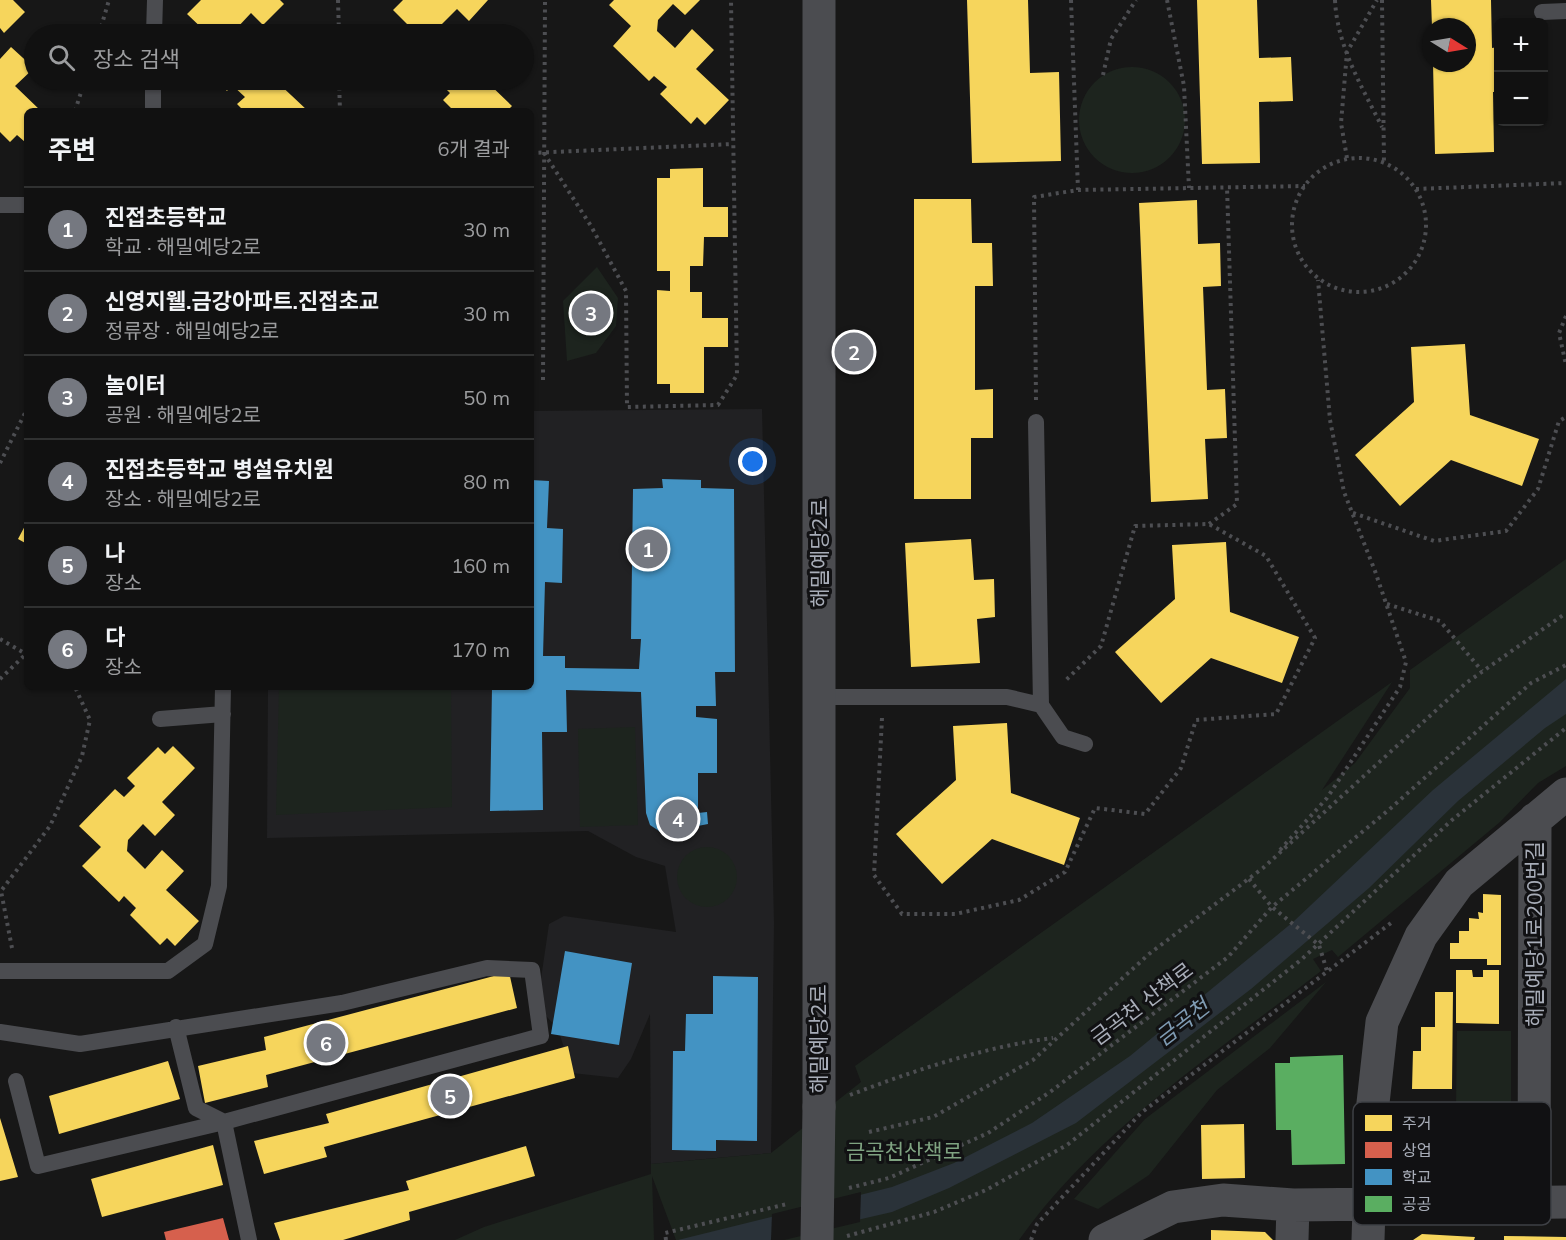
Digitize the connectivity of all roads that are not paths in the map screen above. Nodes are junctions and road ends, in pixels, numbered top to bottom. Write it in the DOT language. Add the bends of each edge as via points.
graph roads {
  1 [pos="155,0"];
  2 [pos="819,0"];
  3 [pos="1566,11"];
  4 [pos="1542,12"];
  5 [pos="154,24"];
  6 [pos="153,90"];
  7 [pos="153,108"];
  8 [pos="0,205"];
  9 [pos="24,205"];
  10 [pos="1036,422"];
  11 [pos="223,690"];
  12 [pos="820,697"];
  13 [pos="1041,705"];
  14 [pos="223,714"];
  15 [pos="160,719"];
  16 [pos="1085,744"];
  17 [pos="1566,794"];
  18 [pos="1535,819"];
  19 [pos="8,971"];
  20 [pos="176,1027"];
  21 [pos="0,1032"];
  22 [pos="16,1082"];
  23 [pos="1373,1102"];
  24 [pos="1534,1102"];
  25 [pos="224,1122"];
  26 [pos="1551,1202"];
  27 [pos="1566,1202"];
  28 [pos="1353,1203"];
  29 [pos="1293,1205"];
  30 [pos="1368,1225"];
  31 [pos="830,1239"];
  32 [pos="249,1240"];
  33 [pos="1105,1240"];
  34 [pos="1292,1240"];
  35 [pos="1368,1240"];
  1 -- 5 [label="lane"];
  2 -- 12 [label="street, 해밀예당2로"];
  3 -- 4 [label="lane"];
  6 -- 7 [label="lane"];
  8 -- 9 [label="lane"];
  10 -- 13 [label="lane"];
  11 -- 14 [label="lane"];
  12 -- 13 [label="lane" via="1007,697"];
  12 -- 31 [label="street, 해밀예당2로, bridge" via="819,1107"];
  13 -- 16 [label="lane" via="1063,737"];
  14 -- 15 [label="lane"];
  14 -- 19 [label="lane" via="219,886 205,944 168,971"];
  17 -- 18 [label="street"];
  18 -- 23 [label="street, 해밀예당1로200번길" via="1459,883 1421,936 1382,1022"];
  18 -- 24 [label="street, 해밀예당1로200번길"];
  20 -- 21 [label="lane" via="80,1044"];
  20 -- 25 [label="lane" via="196,1108"];
  20 -- 25 [label="lane" via="342,1003 487,968 532,970 541,1036"];
  22 -- 25 [label="lane" via="38,1166"];
  25 -- 32 [label="lane"];
  26 -- 27 [label="street"];
  28 -- 29 [label="street"];
  29 -- 33 [label="street" via="1223,1200 1173,1207"];
  29 -- 34 [label="street"];
  30 -- 35 [label="street, 해밀예당1로200번길"];
}
